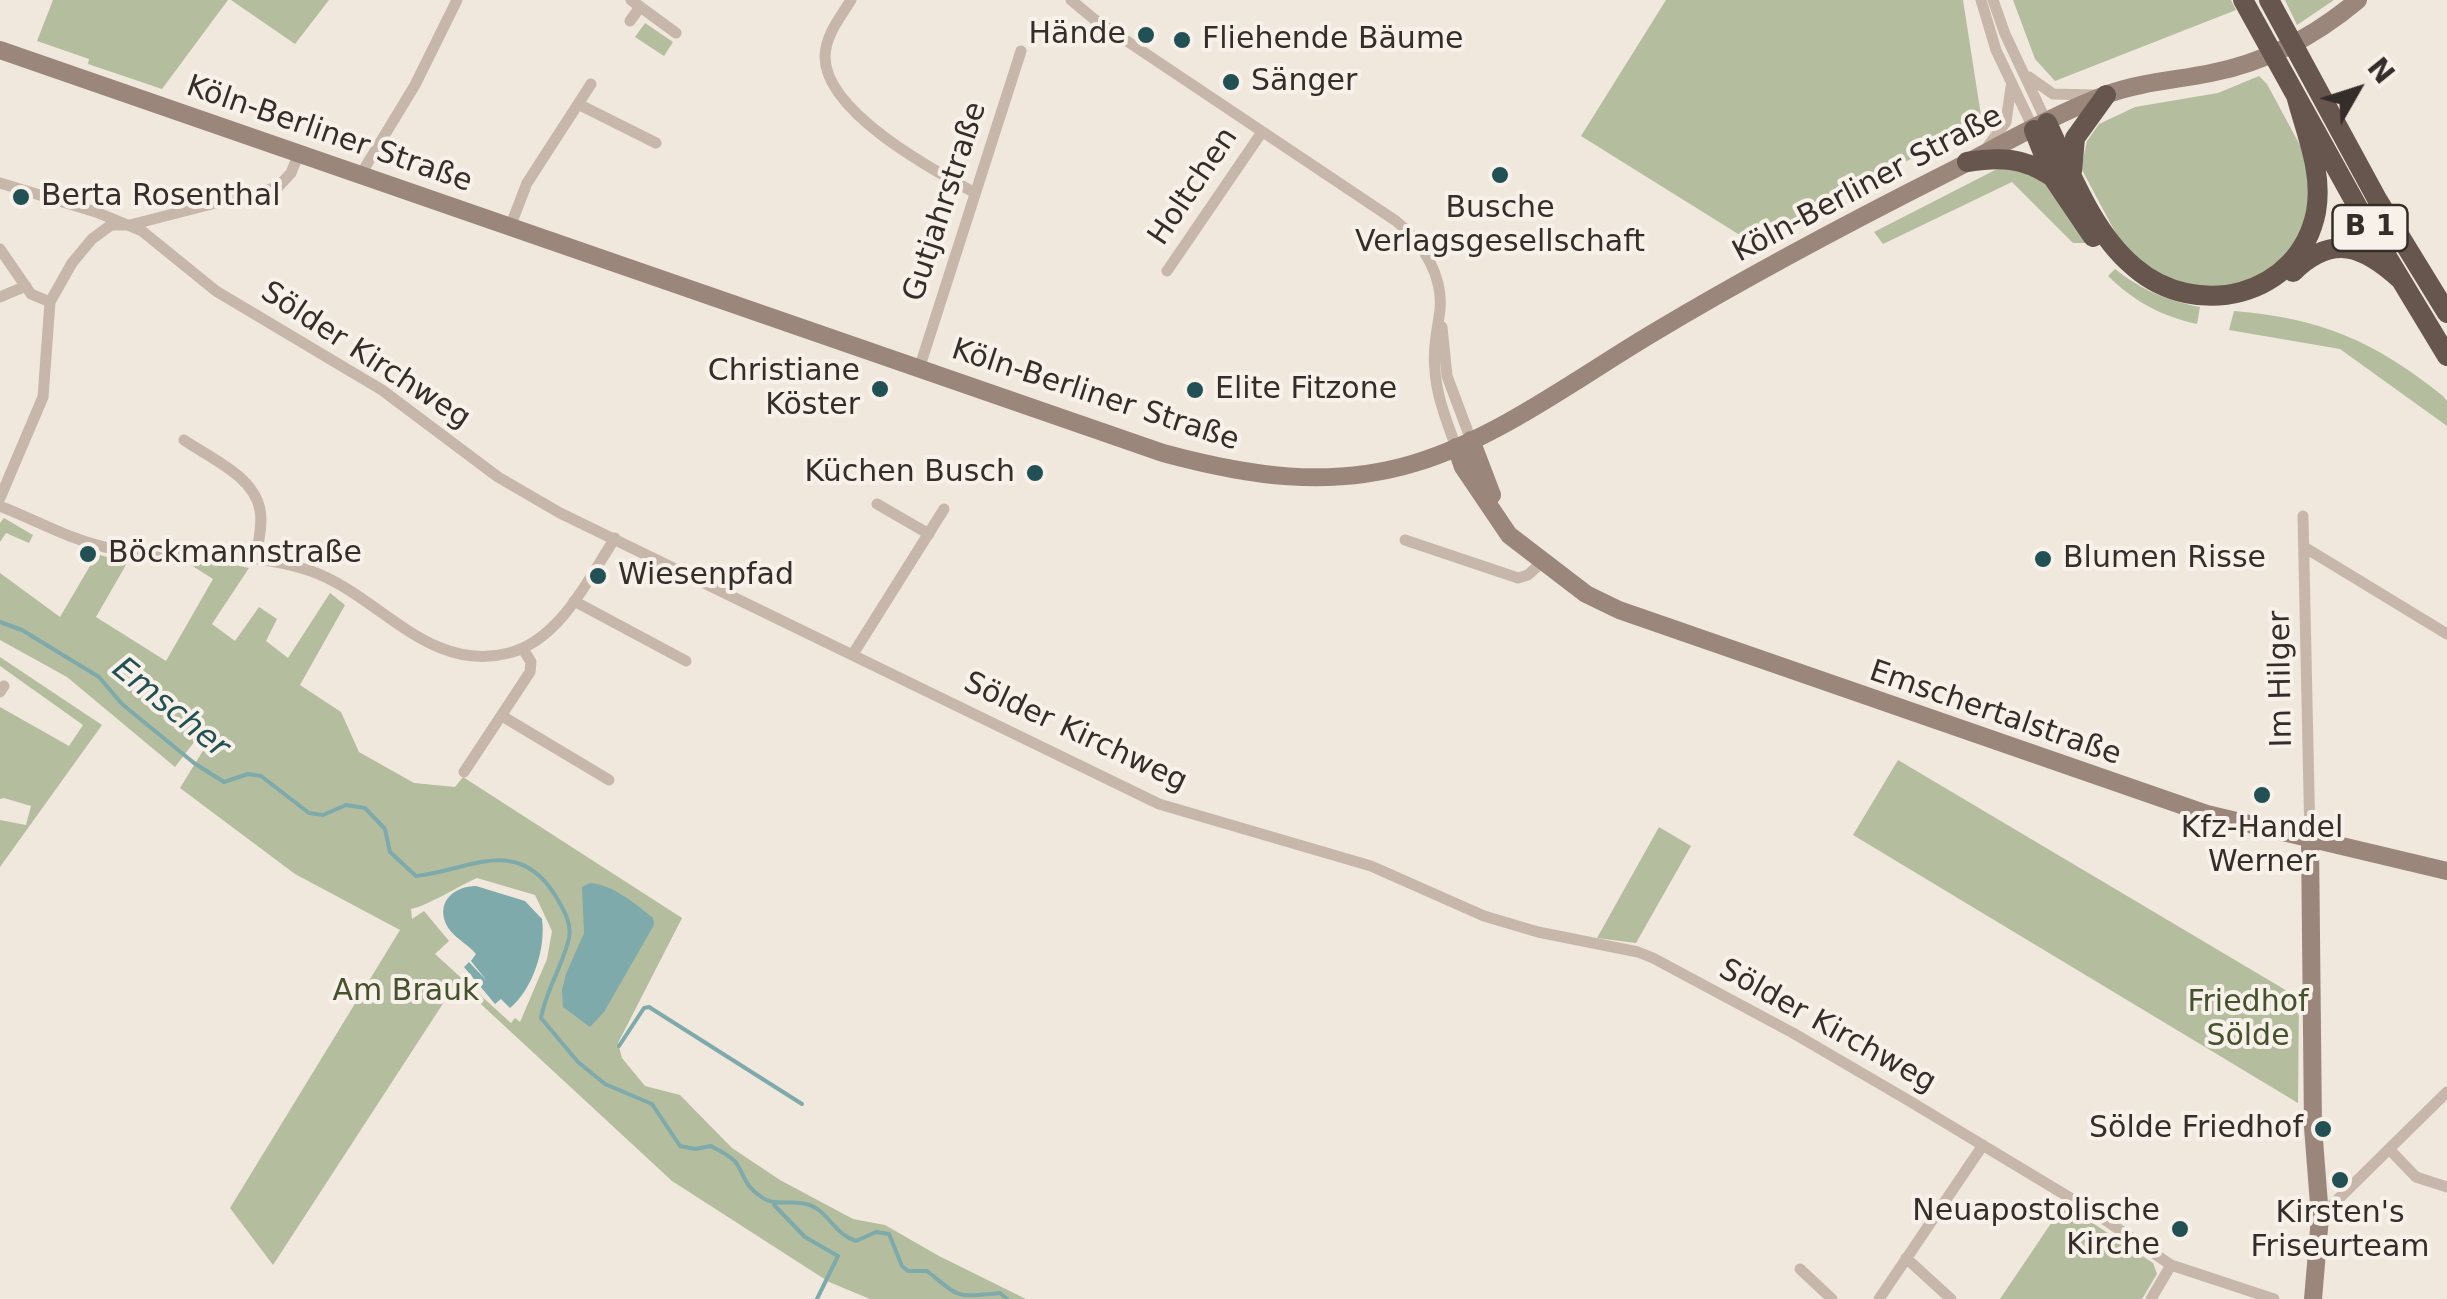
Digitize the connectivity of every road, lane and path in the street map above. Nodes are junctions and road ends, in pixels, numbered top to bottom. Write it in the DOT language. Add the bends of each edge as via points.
graph roads {
  1 [pos="457,0"];
  2 [pos="851,0"];
  3 [pos="1071,0"];
  4 [pos="1981,0"];
  5 [pos="1993,0"];
  6 [pos="2243,0"];
  7 [pos="2269,0"];
  8 [pos="2358,0"];
  9 [pos="635,3"];
  10 [pos="630,21"];
  11 [pos="676,33"];
  12 [pos="0,50"];
  13 [pos="1021,51"];
  14 [pos="2020,67"];
  15 [pos="591,84"];
  16 [pos="2011,86"];
  17 [pos="2106,95"];
  18 [pos="2296,99"];
  19 [pos="578,104"];
  20 [pos="2040,126"];
  21 [pos="1262,132"];
  22 [pos="656,143"];
  23 [pos="300,153"];
  24 [pos="1967,162"];
  25 [pos="361,174"];
  26 [pos="2062,175"];
  27 [pos="0,183"];
  28 [pos="975,193"];
  29 [pos="130,225"];
  30 [pos="510,227"];
  31 [pos="0,249"];
  32 [pos="1168,271"];
  33 [pos="2401,280"];
  34 [pos="26,286"];
  35 [pos="0,298"];
  36 [pos="50,302"];
  37 [pos="2447,313"];
  38 [pos="2447,356"];
  39 [pos="919,369"];
  40 [pos="184,440"];
  41 [pos="1464,444"];
  42 [pos="0,498"];
  43 [pos="877,504"];
  44 [pos="0,506"];
  45 [pos="944,509"];
  46 [pos="2303,516"];
  47 [pos="929,534"];
  48 [pos="615,538"];
  49 [pos="1404,540"];
  50 [pos="2304,547"];
  51 [pos="256,558"];
  52 [pos="1542,562"];
  53 [pos="574,602"];
  54 [pos="2447,634"];
  55 [pos="524,648"];
  56 [pos="853,654"];
  57 [pos="686,661"];
  58 [pos="502,716"];
  59 [pos="464,772"];
  60 [pos="609,780"];
  61 [pos="2310,840"];
  62 [pos="2447,871"];
  63 [pos="2447,1092"];
  64 [pos="1983,1144"];
  65 [pos="2390,1150"];
  66 [pos="2447,1187"];
  67 [pos="2320,1217"];
  68 [pos="1906,1258"];
  69 [pos="2171,1265"];
  70 [pos="1800,1270"];
  71 [pos="1832,1299"];
  72 [pos="1879,1299"];
  73 [pos="1951,1299"];
  74 [pos="2151,1299"];
  75 [pos="2274,1299"];
  76 [pos="2313,1299"];
  1 -- 25 [label="street"];
  2 -- 28 [label="street" via="826,52 842,101"];
  3 -- 21 [label="street"];
  4 -- 16 [label="street"];
  5 -- 14 [label="street"];
  6 -- 18 [label="highway, B 1"];
  7 -- 37 [label="highway, B 1"];
  8 -- 17 [label="main road, Köln-Berliner Straße" via="2322,28 2248,64"];
  9 -- 10 [label="street"];
  9 -- 11 [label="street"];
  12 -- 23 [label="main road, Köln-Berliner Straße"];
  13 -- 28 [label="street, Gutjahrstraße"];
  14 -- 17 [label="street" via="2052,94"];
  14 -- 20 [label="street"];
  15 -- 19 [label="street"];
  16 -- 20 [label="street"];
  16 -- 24 [label="street" via="2004,127"];
  17 -- 20 [label="main road, Köln-Berliner Straße"];
  17 -- 26 [label="highway" via="2075,136"];
  18 -- 26 [label="highway" via="2316,172 2312,225 2288,265 2244,293 2194,296 2145,276"];
  18 -- 33 [label="highway, B 1"];
  19 -- 22 [label="street"];
  19 -- 30 [label="street" via="526,183"];
  20 -- 24 [label="main road, Köln-Berliner Straße"];
  20 -- 26 [label="highway"];
  21 -- 32 [label="street, Holtchen"];
  21 -- 41 [label="street" via="1396,221 1429,259 1438,284 1436,382"];
  23 -- 25 [label="main road, Köln-Berliner Straße"];
  23 -- 29 [label="street" via="286,181 273,190"];
  24 -- 26 [label="highway" via="2012,159"];
  24 -- 41 [label="main road, Köln-Berliner Straße" via="1718,294"];
  25 -- 30 [label="main road, Köln-Berliner Straße"];
  26 -- 33 [label="highway" via="2115,264 2174,299 2246,302 2332,247 2370,256"];
  27 -- 29 [label="street, Sölder Kirchweg"];
  28 -- 39 [label="street, Gutjahrstraße"];
  29 -- 36 [label="street" via="111,225 92,238"];
  29 -- 48 [label="street, Sölder Kirchweg" via="216,291 382,390 514,488"];
  30 -- 39 [label="main road, Köln-Berliner Straße"];
  31 -- 34 [label="street"];
  33 -- 38 [label="highway, B 1"];
  34 -- 35 [label="street"];
  34 -- 36 [label="street"];
  36 -- 42 [label="street" via="43,397"];
  39 -- 41 [label="main road, Köln-Berliner Straße" via="1163,453 1270,477 1371,475"];
  40 -- 51 [label="street" via="244,480 256,496"];
  41 -- 52 [label="main road, Emschertalstraße" via="1463,466 1498,521"];
  43 -- 47 [label="street"];
  44 -- 51 [label="street" via="106,547"];
  45 -- 47 [label="street"];
  46 -- 50 [label="street, Im Hilger"];
  47 -- 56 [label="street"];
  48 -- 53 [label="street"];
  48 -- 56 [label="street, Sölder Kirchweg"];
  49 -- 52 [label="street" via="1518,578"];
  50 -- 54 [label="street"];
  50 -- 61 [label="street, Im Hilger"];
  51 -- 55 [label="street" via="314,572 446,650 487,656"];
  52 -- 61 [label="main road, Emschertalstraße" via="1586,594 1647,622 2127,788"];
  53 -- 55 [label="street"];
  53 -- 57 [label="street"];
  55 -- 58 [label="street" via="532,666"];
  56 -- 64 [label="street, Sölder Kirchweg" via="1159,804 1371,866 1484,916 1654,958"];
  58 -- 59 [label="street"];
  58 -- 60 [label="street"];
  61 -- 62 [label="main road, Emschertalstraße"];
  61 -- 67 [label="main road"];
  63 -- 65 [label="street"];
  64 -- 68 [label="street"];
  64 -- 69 [label="street, Sölder Kirchweg"];
  65 -- 66 [label="street" via="2416,1177"];
  65 -- 67 [label="street"];
  67 -- 76 [label="main road"];
  68 -- 72 [label="street"];
  68 -- 73 [label="street"];
  69 -- 74 [label="street"];
  69 -- 75 [label="street, Sölder Kirchweg"];
  70 -- 71 [label="street"];
}
